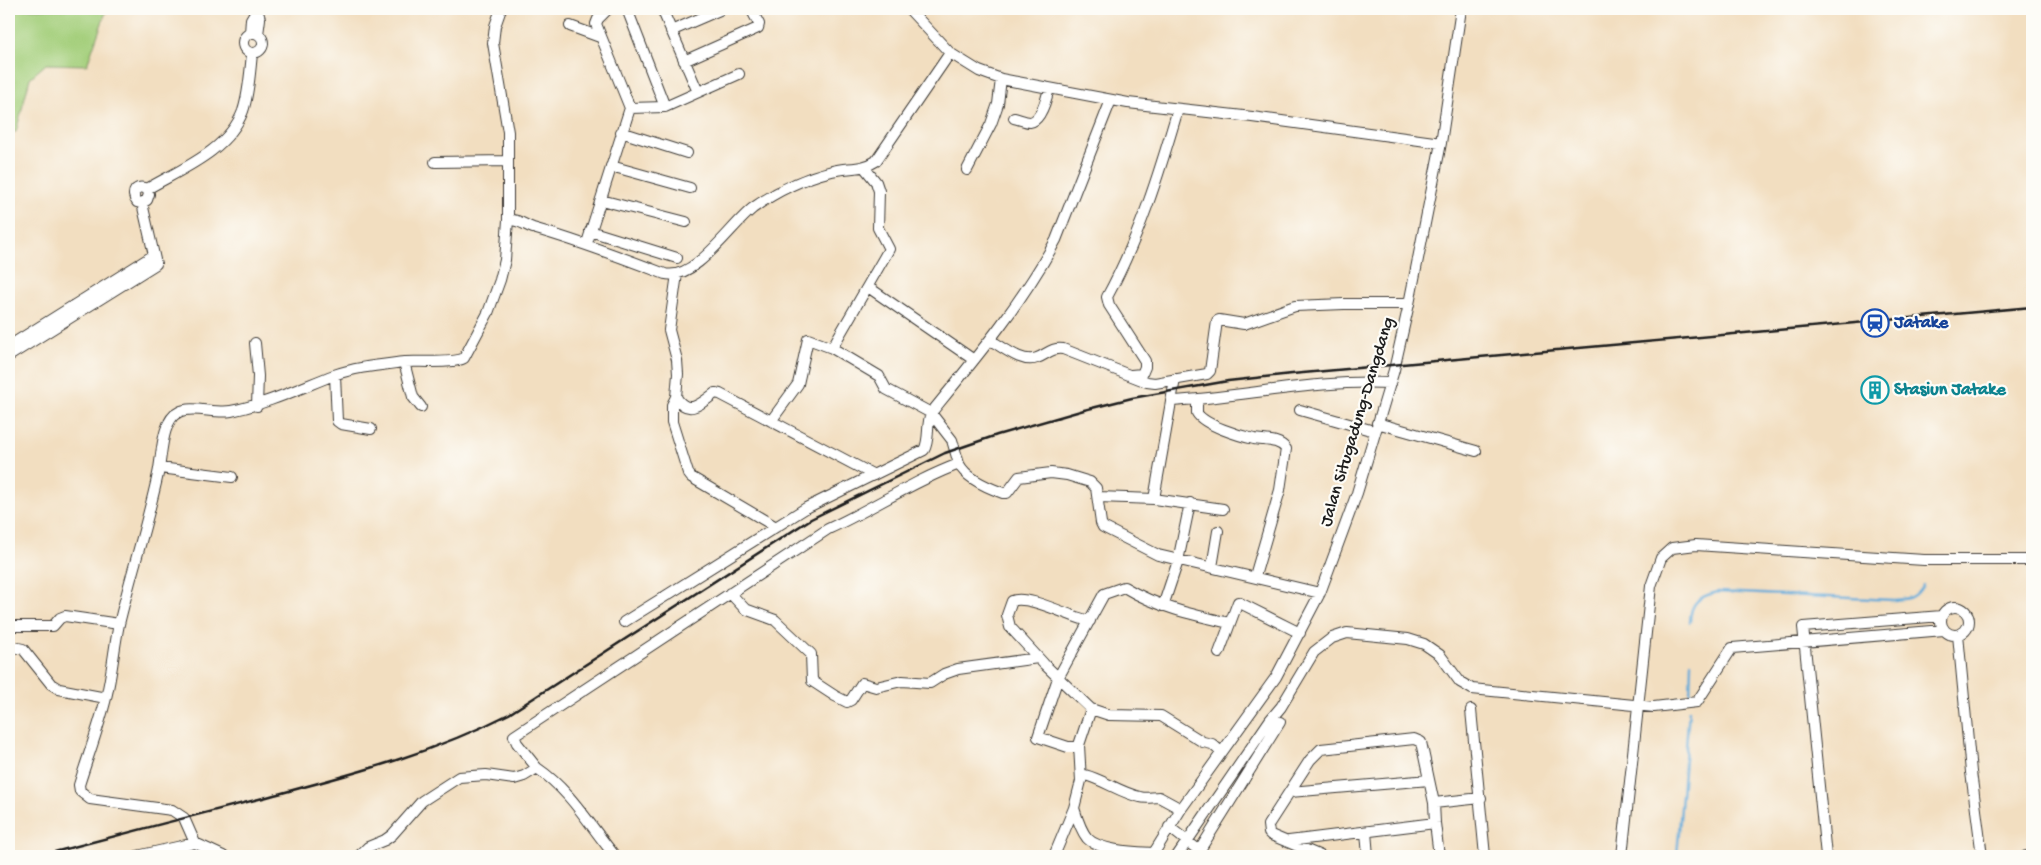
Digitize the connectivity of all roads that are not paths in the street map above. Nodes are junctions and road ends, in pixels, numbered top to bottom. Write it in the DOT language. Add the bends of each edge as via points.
graph roads {
  1 [pos="257,9"];
  2 [pos="501,9"];
  3 [pos="608,9"];
  4 [pos="627,9"];
  5 [pos="662,9"];
  6 [pos="722,9"];
  7 [pos="751,9"];
  8 [pos="908,9"];
  9 [pos="1461,9"];
  10 [pos="570,26"];
  11 [pos="671,31"];
  12 [pos="254,33"];
  13 [pos="600,37"];
  14 [pos="950,53"];
  15 [pos="252,54"];
  16 [pos="684,61"];
  17 [pos="738,74"];
  18 [pos="1001,79"];
  19 [pos="1049,88"];
  20 [pos="698,92"];
  21 [pos="1111,100"];
  22 [pos="665,107"];
  23 [pos="630,108"];
  24 [pos="1178,110"];
  25 [pos="1014,118"];
  26 [pos="621,132"];
  27 [pos="1441,144"];
  28 [pos="687,153"];
  29 [pos="508,161"];
  30 [pos="435,162"];
  31 [pos="611,166"];
  32 [pos="864,168"];
  33 [pos="968,170"];
  34 [pos="690,188"];
  35 [pos="601,200"];
  36 [pos="508,220"];
  37 [pos="686,222"];
  38 [pos="590,231"];
  39 [pos="587,244"];
  40 [pos="677,258"];
  41 [pos="155,260"];
  42 [pos="677,274"];
  43 [pos="868,288"];
  44 [pos="1409,304"];
  45 [pos="990,340"];
  46 [pos="254,343"];
  47 [pos="9,346"];
  48 [pos="832,348"];
  49 [pos="9,356"];
  50 [pos="974,360"];
  51 [pos="404,362"];
  52 [pos="335,375"];
  53 [pos="1130,375"];
  54 [pos="1176,379"];
  55 [pos="1390,383"];
  56 [pos="676,397"];
  57 [pos="1197,400"];
  58 [pos="1171,401"];
  59 [pos="257,406"];
  60 [pos="421,407"];
  61 [pos="1300,410"];
  62 [pos="931,413"];
  63 [pos="771,421"];
  64 [pos="1376,427"];
  65 [pos="371,429"];
  66 [pos="1476,451"];
  67 [pos="959,464"];
  68 [pos="160,468"];
  69 [pos="874,475"];
  70 [pos="232,477"];
  71 [pos="1098,497"];
  72 [pos="1154,499"];
  73 [pos="1190,503"];
  74 [pos="1223,509"];
  75 [pos="776,527"];
  76 [pos="1218,531"];
  77 [pos="2032,560"];
  78 [pos="1178,561"];
  79 [pos="1212,567"];
  80 [pos="1255,576"];
  81 [pos="730,592"];
  82 [pos="1320,592"];
  83 [pos="1163,606"];
  84 [pos="1942,616"];
  85 [pos="1090,621"];
  86 [pos="624,622"];
  87 [pos="1230,623"];
  88 [pos="119,624"];
  89 [pos="9,626"];
  90 [pos="1944,630"];
  91 [pos="1300,633"];
  92 [pos="1958,635"];
  93 [pos="1805,641"];
  94 [pos="9,646"];
  95 [pos="1219,653"];
  96 [pos="1038,658"];
  97 [pos="1058,678"];
  98 [pos="106,698"];
  99 [pos="1639,706"];
  100 [pos="1091,709"];
  101 [pos="1471,710"];
  102 [pos="1280,722"];
  103 [pos="1079,745"];
  104 [pos="1221,752"];
  105 [pos="537,768"];
  106 [pos="1429,780"];
  107 [pos="1081,781"];
  108 [pos="1290,792"];
  109 [pos="1481,798"];
  110 [pos="1434,803"];
  111 [pos="1074,808"];
  112 [pos="1181,809"];
  113 [pos="1435,823"];
  114 [pos="1169,827"];
  115 [pos="1366,832"];
  116 [pos="1288,841"];
  117 [pos="1185,842"];
  118 [pos="195,843"];
  119 [pos="159,853"];
  120 [pos="1152,855"];
  121 [pos="1200,855"];
  122 [pos="137,856"];
  123 [pos="223,856"];
  124 [pos="359,856"];
  125 [pos="616,856"];
  126 [pos="1054,856"];
  127 [pos="1177,856"];
  128 [pos="1321,856"];
  129 [pos="1368,856"];
  130 [pos="1439,856"];
  131 [pos="1485,856"];
  132 [pos="1622,856"];
  133 [pos="1826,856"];
  134 [pos="1982,856"];
  135 [pos="2026,856"];
  136 [pos="2032,856"];
  1 -- 12 [label="street" via="251,19"];
  2 -- 29 [label="street" via="493,43 506,121"];
  3 -- 13 [label="street" via="597,22"];
  4 -- 22 [label="street"];
  5 -- 11 [label="street"];
  6 -- 11 [label="street"];
  7 -- 16 [label="street" via="758,28"];
  8 -- 14 [label="street"];
  9 -- 27 [label="street, Jalan Situgadung-Dangdang"];
  10 -- 13 [label="street"];
  11 -- 16 [label="street"];
  12 -- 15 [label="street" via="263,39 263,48"];
  12 -- 15 [label="street" via="245,36 243,41 243,47"];
  13 -- 23 [label="street"];
  14 -- 18 [label="street" via="979,71"];
  14 -- 32 [label="street" via="876,162"];
  15 -- 41 [label="street" via="243,110 226,138 147,189 147,200 142,203"];
  16 -- 20 [label="street"];
  17 -- 20 [label="street"];
  18 -- 19 [label="street"];
  18 -- 33 [label="street" via="991,124"];
  19 -- 21 [label="street"];
  19 -- 25 [label="street" via="1034,121"];
  20 -- 22 [label="street"];
  21 -- 24 [label="street"];
  21 -- 45 [label="street" via="1056,240 1032,283"];
  22 -- 23 [label="street"];
  23 -- 26 [label="street"];
  24 -- 27 [label="street" via="1252,117"];
  24 -- 53 [label="street" via="1126,263 1107,297 1144,361 1142,374"];
  26 -- 28 [label="street"];
  26 -- 31 [label="street"];
  27 -- 44 [label="street, Jalan Situgadung-Dangdang"];
  29 -- 30 [label="street"];
  29 -- 36 [label="street"];
  31 -- 34 [label="street"];
  31 -- 35 [label="street"];
  32 -- 42 [label="street" via="842,169 795,183 747,214 704,256"];
  32 -- 43 [label="street" via="879,191 878,228 889,249"];
  35 -- 37 [label="street"];
  35 -- 38 [label="street"];
  36 -- 39 [label="street" via="517,220"];
  36 -- 51 [label="street" via="500,280 468,353 459,361"];
  38 -- 39 [label="street"];
  38 -- 40 [label="street"];
  39 -- 42 [label="street" via="665,274"];
  41 -- 47 [label="street"];
  41 -- 49 [label="street"];
  42 -- 56 [label="street" via="669,330 678,366"];
  43 -- 48 [label="street"];
  43 -- 50 [label="street"];
  44 -- 54 [label="street" via="1295,306 1244,324 1219,320 1210,371"];
  44 -- 55 [label="street, Jalan Situgadung-Dangdang"];
  45 -- 50 [label="street"];
  45 -- 53 [label="street" via="1023,358 1038,358 1059,348"];
  46 -- 59 [label="street"];
  48 -- 62 [label="street" via="879,376 886,389"];
  48 -- 63 [label="street" via="808,340 798,384"];
  50 -- 62 [label="street"];
  51 -- 52 [label="street"];
  51 -- 60 [label="street" via="413,397"];
  52 -- 59 [label="street"];
  52 -- 65 [label="street" via="337,421"];
  53 -- 54 [label="street" via="1150,383"];
  54 -- 58 [label="street"];
  55 -- 57 [label="street" via="1344,383"];
  55 -- 64 [label="street, Jalan Situgadung-Dangdang"];
  56 -- 63 [label="street" via="680,404 694,407 715,393 720,394"];
  56 -- 75 [label="street" via="672,405 672,422 691,477"];
  57 -- 58 [label="street"];
  57 -- 80 [label="street" via="1199,416 1207,422 1249,438 1276,442 1286,449 1280,490"];
  58 -- 72 [label="street"];
  59 -- 68 [label="street" via="228,411 188,409 178,412 168,423"];
  61 -- 64 [label="street"];
  62 -- 67 [label="street" via="952,440"];
  62 -- 69 [label="street" via="924,450"];
  63 -- 69 [label="street"];
  64 -- 66 [label="street"];
  64 -- 82 [label="street, Jalan Situgadung-Dangdang" via="1357,493"];
  67 -- 71 [label="street" via="962,470 1003,494 1019,477 1051,473 1090,482"];
  67 -- 81 [label="street" via="828,529"];
  68 -- 70 [label="street"];
  68 -- 88 [label="street"];
  69 -- 75 [label="street" via="806,508"];
  71 -- 72 [label="street"];
  71 -- 78 [label="street" via="1103,527 1158,555"];
  72 -- 73 [label="street"];
  73 -- 74 [label="street"];
  73 -- 78 [label="street"];
  75 -- 86 [label="street"];
  76 -- 79 [label="street"];
  77 -- 99 [label="street" via="1924,560 1696,545 1672,548 1661,558 1651,586"];
  78 -- 79 [label="street"];
  78 -- 83 [label="street"];
  79 -- 80 [label="street"];
  80 -- 82 [label="street"];
  81 -- 96 [label="street" via="745,609 775,620 810,654 812,680 847,702 862,684 876,687 902,681 930,683 958,669"];
  81 -- 105 [label="street" via="514,736"];
  82 -- 91 [label="street, Jalan Situgadung-Dangdang"];
  83 -- 85 [label="street" via="1124,587 1104,594"];
  83 -- 87 [label="street"];
  84 -- 90 [label="street"];
  84 -- 92 [label="street" via="1953,607 1968,613 1969,627"];
  84 -- 93 [label="street" via="1803,627"];
  85 -- 96 [label="street" via="1022,599 1012,601 1007,615 1010,627"];
  85 -- 97 [label="street"];
  87 -- 91 [label="street" via="1239,602"];
  87 -- 95 [label="street"];
  88 -- 89 [label="street" via="65,616 53,626"];
  88 -- 98 [label="street"];
  90 -- 92 [label="street"];
  90 -- 93 [label="street"];
  91 -- 104 [label="street, Jalan Situgadung-Dangdang" via="1276,677"];
  92 -- 134 [label="street"];
  93 -- 99 [label="street" via="1732,648 1697,702"];
  93 -- 133 [label="street"];
  94 -- 98 [label="street" via="23,649 51,684 59,689"];
  96 -- 97 [label="street"];
  97 -- 100 [label="street"];
  97 -- 103 [label="street" via="1038,737 1068,747"];
  98 -- 118 [label="street" via="80,791 90,799 172,810 184,818"];
  99 -- 117 [label="street" via="1472,689 1460,682 1440,655 1424,644 1408,639 1347,633 1332,638 1314,652 1281,707"];
  99 -- 132 [label="street"];
  100 -- 103 [label="street"];
  100 -- 104 [label="street" via="1109,715 1161,716"];
  101 -- 109 [label="street"];
  102 -- 121 [label="street"];
  103 -- 107 [label="street"];
  104 -- 112 [label="street, Jalan Situgadung-Dangdang"];
  105 -- 124 [label="street" via="514,779 486,775 459,777 422,801 392,835 368,847"];
  105 -- 125 [label="street" via="575,802"];
  106 -- 108 [label="street"];
  106 -- 108 [label="street" via="1421,742 1414,739 1322,749 1310,760"];
  106 -- 110 [label="street"];
  107 -- 111 [label="street"];
  107 -- 112 [label="street" via="1086,776 1137,797 1159,797"];
  108 -- 116 [label="street" via="1268,824 1271,836"];
  109 -- 110 [label="street"];
  109 -- 131 [label="street"];
  110 -- 113 [label="street"];
  111 -- 120 [label="street" via="1089,840 1105,847"];
  111 -- 126 [label="street"];
  112 -- 114 [label="street, Jalan Situgadung-Dangdang"];
  113 -- 115 [label="street"];
  113 -- 130 [label="street"];
  114 -- 117 [label="street"];
  114 -- 120 [label="street, Jalan Situgadung-Dangdang"];
  115 -- 116 [label="street"];
  115 -- 129 [label="street"];
  116 -- 128 [label="street"];
  117 -- 121 [label="street"];
  117 -- 127 [label="street"];
  118 -- 119 [label="street"];
  118 -- 123 [label="street"];
  119 -- 122 [label="street"];
  135 -- 136 [label="street"];
}
